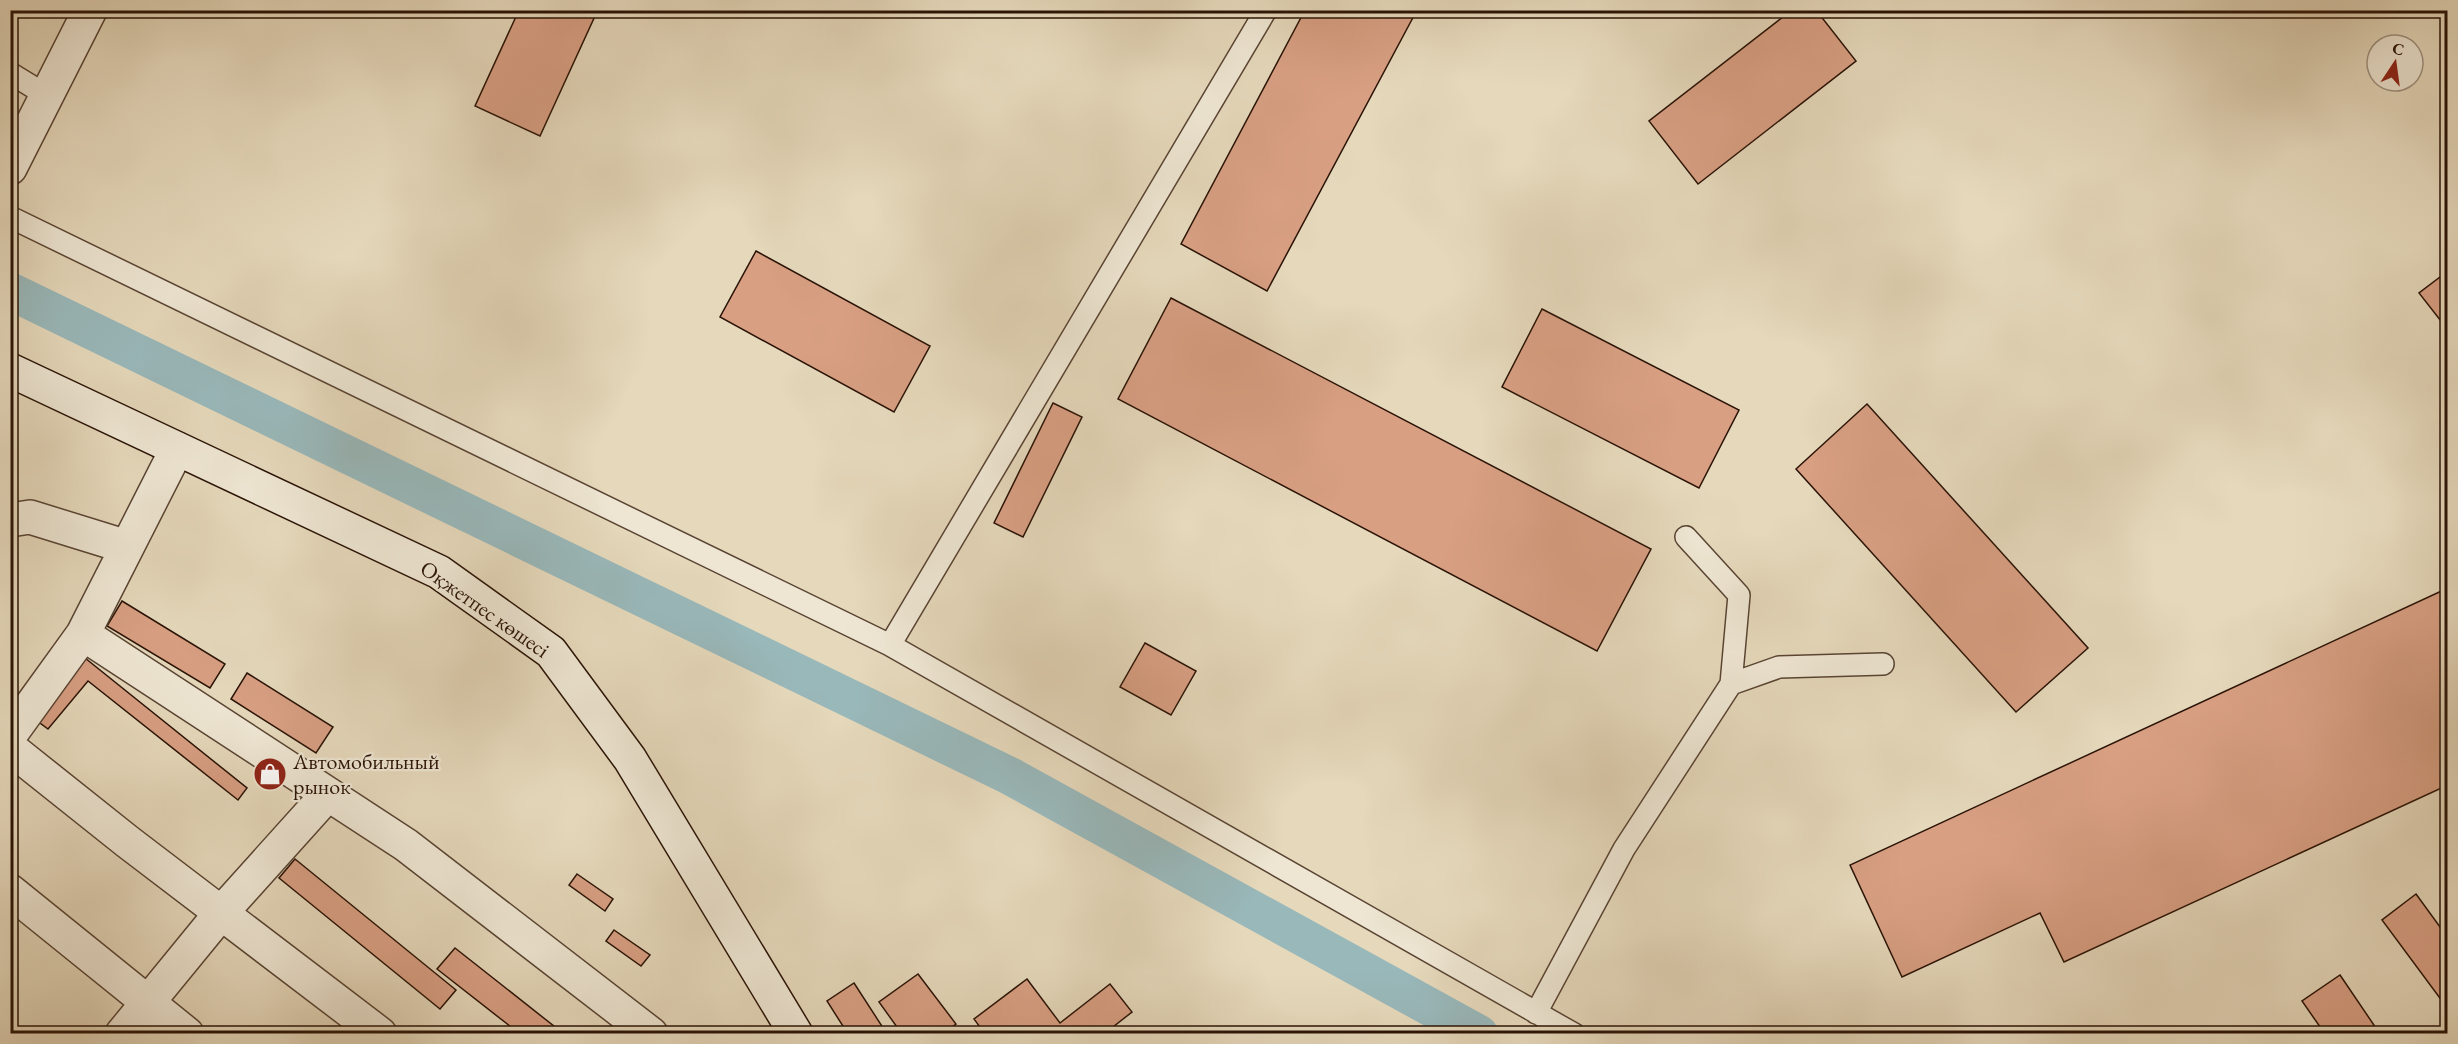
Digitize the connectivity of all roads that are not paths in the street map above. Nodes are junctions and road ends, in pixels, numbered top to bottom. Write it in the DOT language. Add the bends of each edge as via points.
graph roads {
  1 [pos="90,10"];
  2 [pos="1266,10"];
  3 [pos="10,73"];
  4 [pos="46,95"];
  5 [pos="10,168"];
  6 [pos="10,217"];
  7 [pos="10,370"];
  8 [pos="177,449"];
  9 [pos="10,520"];
  10 [pos="1686,537"];
  11 [pos="127,547"];
  12 [pos="82,634"];
  13 [pos="890,645"];
  14 [pos="1883,664"];
  15 [pos="1731,684"];
  16 [pos="10,735"];
  17 [pos="10,748"];
  18 [pos="328,794"];
  19 [pos="10,891"];
  20 [pos="221,913"];
  21 [pos="148,1002"];
  22 [pos="1536,1013"];
  23 [pos="122,1034"];
  24 [pos="187,1034"];
  25 [pos="380,1034"];
  26 [pos="651,1034"];
  27 [pos="796,1034"];
  28 [pos="1574,1034"];
  1 -- 4 [label="street"];
  2 -- 13 [label="lane"];
  3 -- 4 [label="lane"];
  4 -- 5 [label="street"];
  6 -- 13 [label="lane"];
  7 -- 8 [label="street, Оқжетпес көшесі"];
  8 -- 11 [label="street"];
  8 -- 27 [label="street, Оқжетпес көшесі" via="439,572 551,652 630,759"];
  9 -- 11 [label="street" via="30,517"];
  10 -- 15 [label="lane" via="1739,595"];
  11 -- 12 [label="street"];
  12 -- 16 [label="street"];
  12 -- 18 [label="street"];
  13 -- 22 [label="lane"];
  14 -- 15 [label="lane" via="1779,667"];
  15 -- 22 [label="lane" via="1624,849"];
  17 -- 20 [label="street"];
  18 -- 20 [label="street"];
  18 -- 26 [label="street" via="406,845"];
  19 -- 21 [label="street"];
  20 -- 21 [label="street"];
  20 -- 25 [label="street"];
  21 -- 23 [label="street"];
  21 -- 24 [label="street"];
  22 -- 28 [label="lane"];
}
